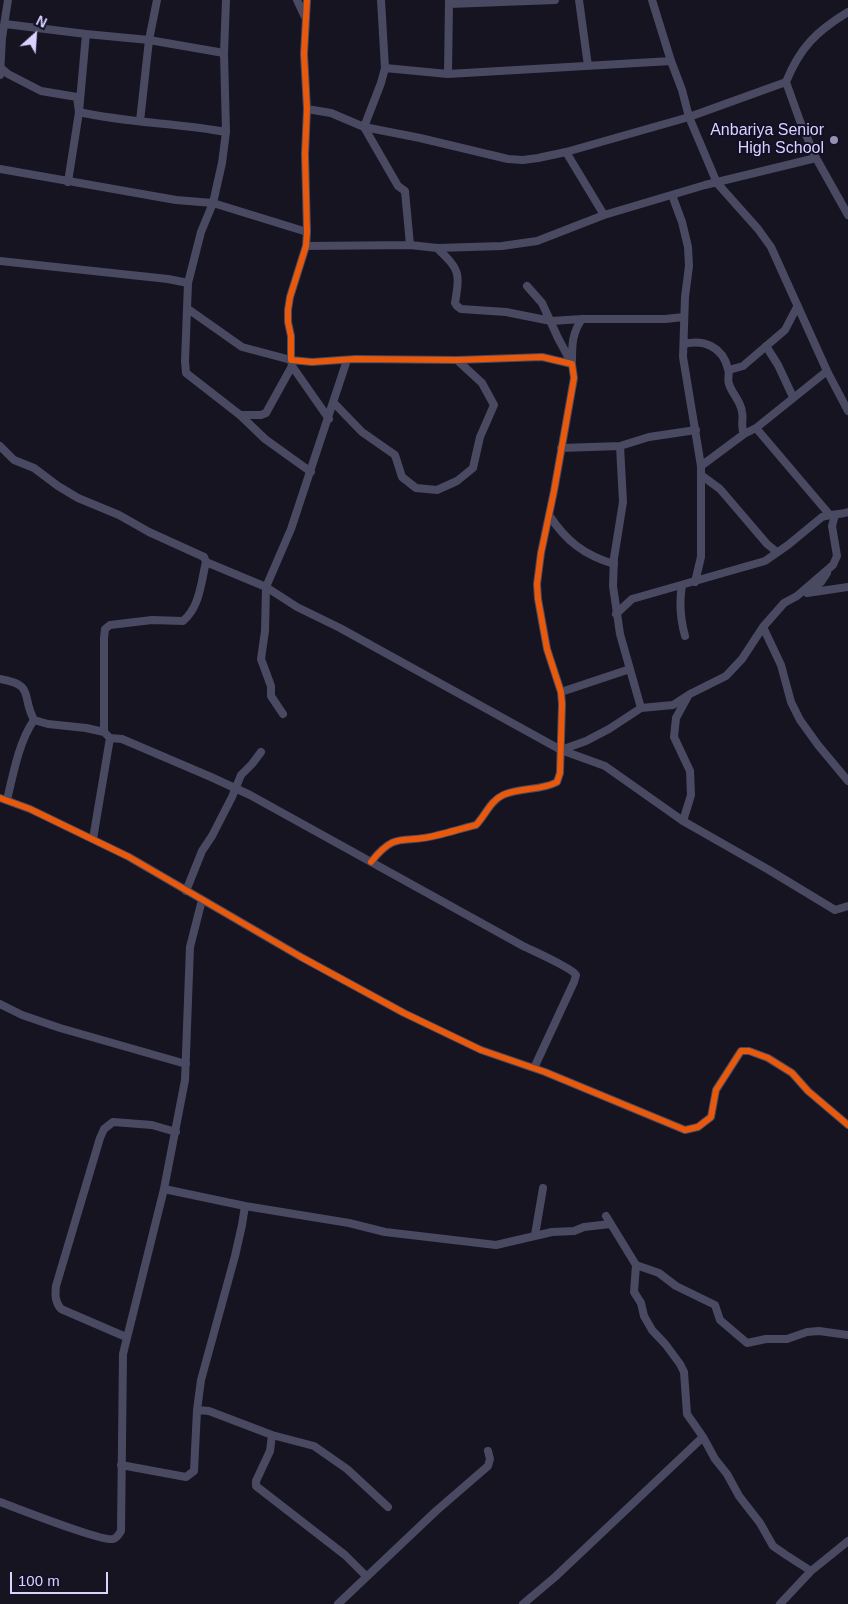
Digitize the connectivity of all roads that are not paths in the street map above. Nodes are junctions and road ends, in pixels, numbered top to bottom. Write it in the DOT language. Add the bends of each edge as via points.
graph roads {
  1 [pos="8,0"];
  2 [pos="157,0"];
  3 [pos="226,0"];
  4 [pos="296,0"];
  5 [pos="307,0"];
  6 [pos="381,0"];
  7 [pos="556,0"];
  8 [pos="579,0"];
  9 [pos="652,0"];
  10 [pos="449,2"];
  11 [pos="848,12"];
  12 [pos="305,17"];
  13 [pos="5,24"];
  14 [pos="86,34"];
  15 [pos="1,37"];
  16 [pos="149,40"];
  17 [pos="224,53"];
  18 [pos="671,61"];
  19 [pos="588,66"];
  20 [pos="385,68"];
  21 [pos="1,72"];
  22 [pos="448,74"];
  23 [pos="786,82"];
  24 [pos="307,109"];
  25 [pos="79,112"];
  26 [pos="689,117"];
  27 [pos="140,121"];
  28 [pos="364,127"];
  29 [pos="226,132"];
  30 [pos="566,152"];
  31 [pos="816,158"];
  32 [pos="0,170"];
  33 [pos="68,182"];
  34 [pos="717,183"];
  35 [pos="672,195"];
  36 [pos="213,203"];
  37 [pos="604,215"];
  38 [pos="848,216"];
  39 [pos="307,232"];
  40 [pos="410,245"];
  41 [pos="306,246"];
  42 [pos="437,248"];
  43 [pos="0,261"];
  44 [pos="188,283"];
  45 [pos="527,286"];
  46 [pos="797,307"];
  47 [pos="188,309"];
  48 [pos="684,317"];
  49 [pos="582,319"];
  50 [pos="551,321"];
  51 [pos="684,344"];
  52 [pos="766,346"];
  53 [pos="347,360"];
  54 [pos="458,360"];
  55 [pos="291,363"];
  56 [pos="572,364"];
  57 [pos="729,370"];
  58 [pos="827,371"];
  59 [pos="793,397"];
  60 [pos="334,403"];
  61 [pos="848,411"];
  62 [pos="240,415"];
  63 [pos="329,419"];
  64 [pos="756,428"];
  65 [pos="696,430"];
  66 [pos="744,434"];
  67 [pos="0,446"];
  68 [pos="620,446"];
  69 [pos="561,448"];
  70 [pos="701,466"];
  71 [pos="311,472"];
  72 [pos="701,475"];
  73 [pos="848,512"];
  74 [pos="549,515"];
  75 [pos="832,515"];
  76 [pos="778,552"];
  77 [pos="206,562"];
  78 [pos="614,564"];
  79 [pos="832,565"];
  80 [pos="695,582"];
  81 [pos="682,585"];
  82 [pos="266,587"];
  83 [pos="848,587"];
  84 [pos="616,614"];
  85 [pos="763,627"];
  86 [pos="685,636"];
  87 [pos="630,669"];
  88 [pos="0,678"];
  89 [pos="561,692"];
  90 [pos="690,694"];
  91 [pos="641,708"];
  92 [pos="283,714"];
  93 [pos="34,720"];
  94 [pos="107,735"];
  95 [pos="561,750"];
  96 [pos="261,752"];
  97 [pos="848,781"];
  98 [pos="235,788"];
  99 [pos="4,799"];
  100 [pos="683,821"];
  101 [pos="93,839"];
  102 [pos="371,862"];
  103 [pos="186,890"];
  104 [pos="202,900"];
  105 [pos="848,906"];
  106 [pos="0,1004"];
  107 [pos="186,1064"];
  108 [pos="534,1068"];
  109 [pos="848,1125"];
  110 [pos="176,1132"];
  111 [pos="543,1188"];
  112 [pos="164,1189"];
  113 [pos="244,1206"];
  114 [pos="535,1235"];
  115 [pos="636,1265"];
  116 [pos="848,1335"];
  117 [pos="126,1337"];
  118 [pos="197,1410"];
  119 [pos="272,1435"];
  120 [pos="703,1438"];
  121 [pos="488,1451"];
  122 [pos="121,1465"];
  123 [pos="0,1502"];
  124 [pos="388,1507"];
  125 [pos="848,1541"];
  126 [pos="811,1571"];
  127 [pos="366,1576"];
  128 [pos="338,1604"];
  129 [pos="523,1604"];
  130 [pos="780,1604"];
  1 -- 13 [label="street"];
  2 -- 16 [label="street"];
  3 -- 17 [label="street"];
  4 -- 12 [label="street"];
  5 -- 12 [label="street"];
  6 -- 20 [label="street"];
  7 -- 10 [label="street"];
  8 -- 19 [label="street"];
  9 -- 18 [label="street"];
  10 -- 22 [label="street"];
  11 -- 23 [label="street" via="817,33 793,66"];
  12 -- 24 [label="street"];
  13 -- 14 [label="street"];
  13 -- 15 [label="street"];
  14 -- 16 [label="street"];
  14 -- 25 [label="street"];
  15 -- 21 [label="street"];
  16 -- 17 [label="street"];
  16 -- 27 [label="street"];
  17 -- 29 [label="street"];
  18 -- 19 [label="street"];
  18 -- 26 [label="street"];
  19 -- 22 [label="street"];
  20 -- 22 [label="street"];
  20 -- 28 [label="street"];
  21 -- 25 [label="street" via="41,91 77,97"];
  23 -- 26 [label="street"];
  23 -- 31 [label="street"];
  24 -- 28 [label="street" via="331,113"];
  24 -- 39 [label="street"];
  25 -- 27 [label="street"];
  25 -- 33 [label="street"];
  26 -- 30 [label="street"];
  26 -- 34 [label="street"];
  27 -- 29 [label="street"];
  28 -- 30 [label="street" via="508,159 523,160"];
  28 -- 40 [label="street" via="398,186 405,190"];
  29 -- 36 [label="street"];
  30 -- 37 [label="street"];
  31 -- 34 [label="street"];
  31 -- 38 [label="street"];
  32 -- 33 [label="street"];
  33 -- 36 [label="street"];
  34 -- 35 [label="street"];
  34 -- 46 [label="street" via="771,247"];
  35 -- 37 [label="street"];
  35 -- 48 [label="street" via="688,248"];
  36 -- 39 [label="street"];
  36 -- 44 [label="street" via="201,232"];
  37 -- 42 [label="street" via="537,241 502,246"];
  39 -- 41 [label="street"];
  40 -- 41 [label="street"];
  40 -- 42 [label="street"];
  41 -- 55 [label="street" via="288,310"];
  42 -- 50 [label="street" via="457,270 459,279 455,302 461,309 506,312"];
  43 -- 44 [label="street"];
  44 -- 47 [label="street"];
  45 -- 50 [label="street"];
  46 -- 52 [label="street" via="785,330"];
  46 -- 58 [label="street"];
  47 -- 55 [label="street" via="242,347"];
  47 -- 62 [label="street" via="186,373"];
  48 -- 49 [label="street" via="665,320"];
  48 -- 51 [label="street"];
  49 -- 50 [label="street"];
  49 -- 56 [label="street" via="575,328"];
  50 -- 56 [label="street"];
  51 -- 57 [label="street" via="702,342 712,345"];
  51 -- 65 [label="street" via="683,357"];
  52 -- 57 [label="street" via="743,366"];
  52 -- 59 [label="street"];
  53 -- 54 [label="street"];
  53 -- 55 [label="street"];
  53 -- 60 [label="street"];
  54 -- 56 [label="street" via="542,357"];
  54 -- 60 [label="street" via="482,383 494,405 480,437 473,468 457,481 437,490 416,488 402,477 395,455 362,432"];
  55 -- 62 [label="street" via="266,413"];
  55 -- 63 [label="street"];
  56 -- 69 [label="street" via="574,378"];
  57 -- 66 [label="street" via="728,382 743,413 741,428"];
  58 -- 59 [label="street"];
  58 -- 61 [label="street"];
  59 -- 64 [label="street"];
  60 -- 63 [label="street"];
  62 -- 71 [label="street" via="265,439"];
  63 -- 71 [label="street"];
  64 -- 66 [label="street"];
  64 -- 75 [label="street"];
  65 -- 68 [label="street"];
  65 -- 70 [label="street"];
  66 -- 70 [label="street"];
  67 -- 77 [label="street" via="14,460 34,468 78,498 204,557"];
  68 -- 69 [label="street"];
  68 -- 78 [label="street" via="623,502"];
  69 -- 74 [label="street"];
  70 -- 72 [label="street"];
  71 -- 82 [label="street" via="282,553"];
  72 -- 76 [label="street" via="720,489 767,544"];
  72 -- 80 [label="street" via="701,557"];
  73 -- 75 [label="street"];
  74 -- 78 [label="street" via="576,547"];
  74 -- 89 [label="street" via="538,571 538,599 547,649"];
  75 -- 76 [label="street" via="822,517"];
  75 -- 79 [label="street" via="837,556"];
  76 -- 80 [label="street" via="758,564"];
  77 -- 82 [label="street"];
  77 -- 94 [label="street" via="196,604 183,621 110,624 105,629"];
  78 -- 84 [label="street"];
  79 -- 83 [label="street" via="821,582 807,593"];
  79 -- 85 [label="street" via="784,604"];
  80 -- 81 [label="street"];
  81 -- 84 [label="street" via="632,599"];
  81 -- 86 [label="street" via="679,600"];
  82 -- 92 [label="street" via="261,659 272,696"];
  82 -- 95 [label="street" via="297,607"];
  84 -- 87 [label="street"];
  85 -- 90 [label="street" via="742,659 726,676"];
  85 -- 97 [label="street" via="781,665 791,702 800,720"];
  87 -- 89 [label="street"];
  87 -- 91 [label="street"];
  88 -- 93 [label="street" via="23,687"];
  89 -- 95 [label="street"];
  90 -- 91 [label="street" via="674,705"];
  90 -- 100 [label="street" via="676,718 674,737 690,772 691,795"];
  91 -- 95 [label="street" via="586,741"];
  93 -- 94 [label="street" via="86,728"];
  93 -- 99 [label="street"];
  94 -- 98 [label="street"];
  94 -- 101 [label="street"];
  95 -- 100 [label="street" via="605,766"];
  95 -- 102 [label="street" via="560,773 557,782 551,786 502,796 476,825 436,836 395,840 382,848"];
  96 -- 98 [label="street" via="241,775"];
  98 -- 102 [label="street"];
  98 -- 103 [label="street"];
  99 -- 101 [label="street"];
  100 -- 105 [label="street" via="835,910"];
  101 -- 103 [label="street"];
  102 -- 108 [label="street" via="548,960 573,970 576,975 574,982"];
  103 -- 104 [label="street"];
  104 -- 107 [label="street" via="190,947"];
  104 -- 108 [label="street" via="404,1013 481,1050"];
  106 -- 107 [label="street" via="60,1028"];
  107 -- 110 [label="street"];
  108 -- 109 [label="street" via="685,1130 698,1128 711,1116 716,1090 741,1052 749,1051 792,1073"];
  110 -- 112 [label="street"];
  110 -- 117 [label="street" via="152,1125 114,1122 104,1129 56,1286 55,1298 61,1309"];
  111 -- 114 [label="street"];
  112 -- 113 [label="street"];
  112 -- 117 [label="street"];
  113 -- 114 [label="street" via="340,1221 385,1232 496,1245"];
  113 -- 118 [label="street" via="230,1278 201,1380"];
  114 -- 115 [label="street" via="574,1231 608,1220"];
  115 -- 116 [label="street" via="659,1273 676,1286 715,1305 720,1320 747,1343 788,1339 813,1331"];
  115 -- 120 [label="street" via="634,1292 652,1330 684,1372 687,1414"];
  117 -- 122 [label="street"];
  118 -- 119 [label="street" via="209,1411"];
  118 -- 122 [label="street" via="194,1471 186,1477"];
  119 -- 124 [label="street" via="314,1446 347,1469"];
  119 -- 127 [label="street" via="270,1451 256,1486 345,1555"];
  120 -- 126 [label="street" via="773,1546"];
  120 -- 129 [label="street" via="556,1577"];
  121 -- 127 [label="street" via="488,1466"];
  122 -- 123 [label="street" via="122,1522 121,1531 113,1539 86,1533"];
  125 -- 126 [label="street"];
  126 -- 130 [label="street"];
  127 -- 128 [label="street"];
}
